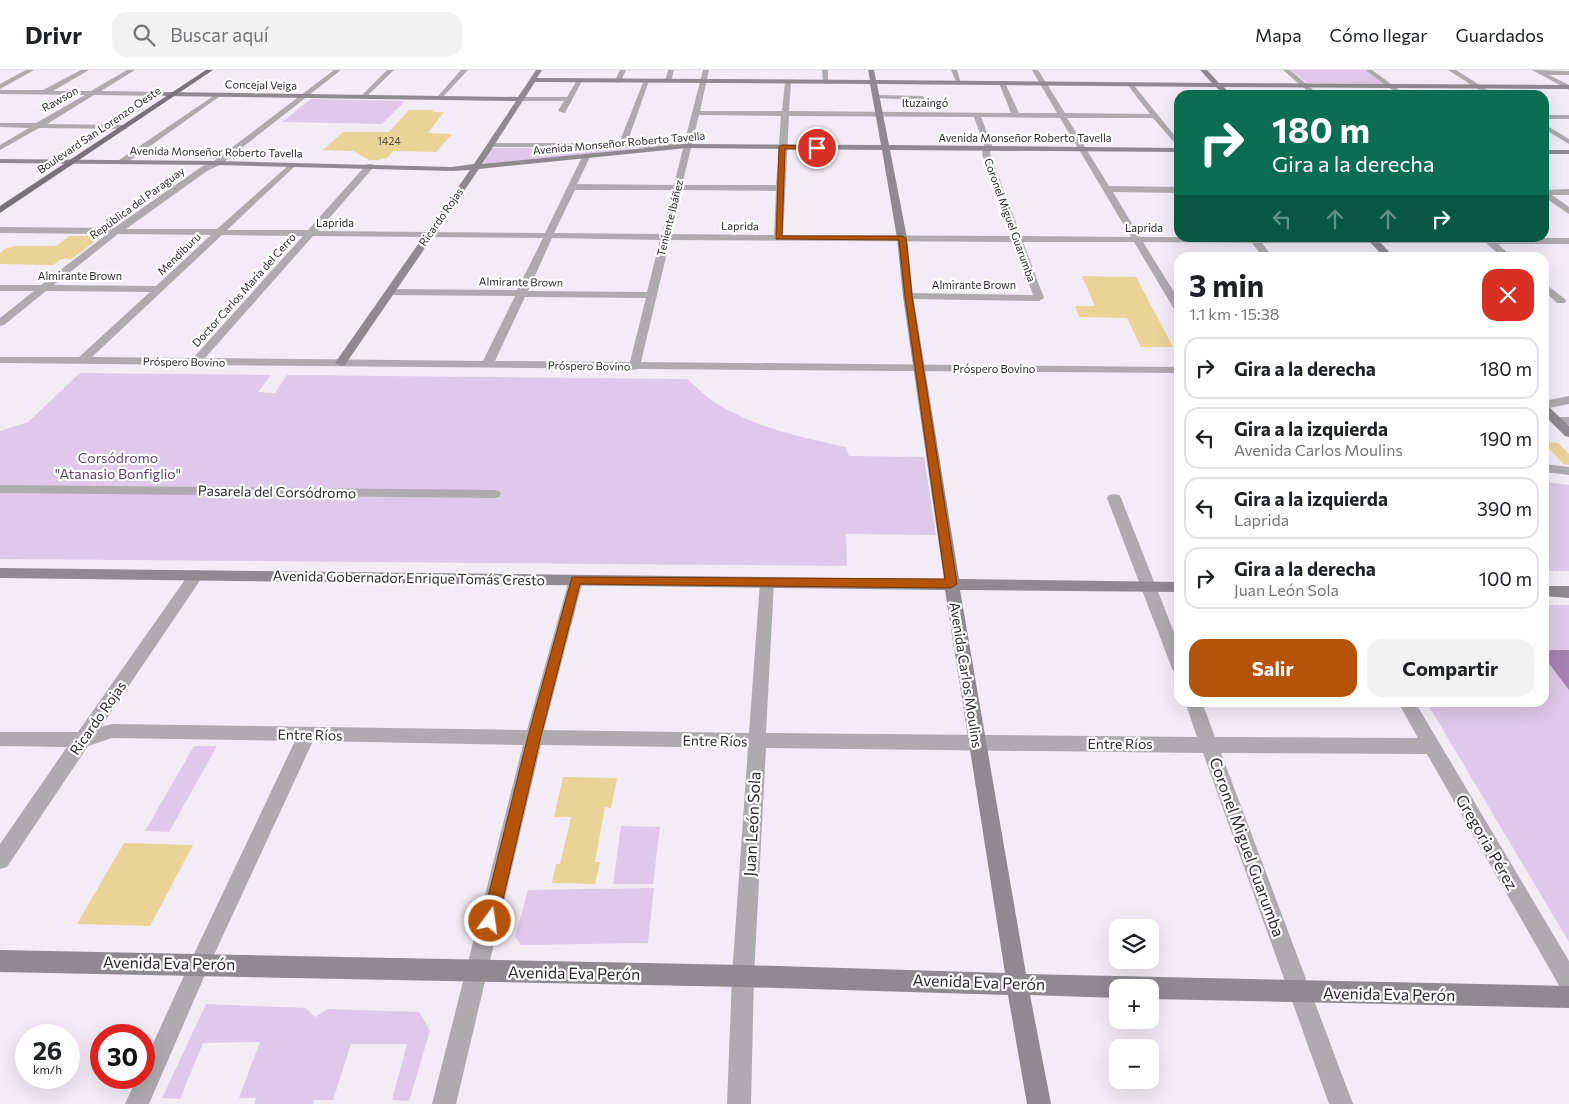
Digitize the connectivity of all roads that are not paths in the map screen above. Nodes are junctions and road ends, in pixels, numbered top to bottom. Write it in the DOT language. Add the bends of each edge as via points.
graph roads {
  1 [pos="31,70"];
  2 [pos="86,70"];
  3 [pos="132,70"];
  4 [pos="202,70"];
  5 [pos="210,70"];
  6 [pos="338,70"];
  7 [pos="391,70"];
  8 [pos="465,70"];
  9 [pos="539,70"];
  10 [pos="623,70"];
  11 [pos="671,70"];
  12 [pos="706,70"];
  13 [pos="825,70"];
  14 [pos="871,70"];
  15 [pos="954,70"];
  16 [pos="1035,70"];
  17 [pos="1203,70"];
  18 [pos="1286,70"];
  19 [pos="1368,70"];
  20 [pos="1452,70"];
  21 [pos="1537,71"];
  22 [pos="1569,73"];
  23 [pos="532,80"];
  24 [pos="579,81"];
  25 [pos="618,81"];
  26 [pos="646,81"];
  27 [pos="668,81"];
  28 [pos="702,82"];
  29 [pos="788,82"];
  30 [pos="826,82"];
  31 [pos="874,83"];
  32 [pos="959,83"];
  33 [pos="1002,83"];
  34 [pos="1043,83"];
  35 [pos="1130,84"];
  36 [pos="1218,84"];
  37 [pos="1304,85"];
  38 [pos="1390,85"];
  39 [pos="1478,86"];
  40 [pos="0,87"];
  41 [pos="1568,87"];
  42 [pos="1223,90"];
  43 [pos="1310,90"];
  44 [pos="1397,90"];
  45 [pos="1484,90"];
  46 [pos="0,92"];
  47 [pos="43,93"];
  48 [pos="176,93"];
  49 [pos="93,94"];
  50 [pos="165,94"];
  51 [pos="220,94"];
  52 [pos="305,96"];
  53 [pos="364,96"];
  54 [pos="876,97"];
  55 [pos="440,98"];
  56 [pos="922,98"];
  57 [pos="521,99"];
  58 [pos="569,99"];
  59 [pos="562,112"];
  60 [pos="696,112"];
  61 [pos="784,113"];
  62 [pos="880,114"];
  63 [pos="976,114"];
  64 [pos="1016,115"];
  65 [pos="1062,115"];
  66 [pos="1155,116"];
  67 [pos="1549,117"];
  68 [pos="1569,117"];
  69 [pos="0,125"];
  70 [pos="37,126"];
  71 [pos="115,127"];
  72 [pos="124,127"];
  73 [pos="1549,129"];
  74 [pos="1174,141"];
  75 [pos="1569,142"];
  76 [pos="491,144"];
  77 [pos="622,146"];
  78 [pos="687,146"];
  79 [pos="782,147"];
  80 [pos="0,148"];
  81 [pos="887,148"];
  82 [pos="1174,148"];
  83 [pos="987,149"];
  84 [pos="1082,149"];
  85 [pos="1549,152"];
  86 [pos="1569,152"];
  87 [pos="586,157"];
  88 [pos="0,161"];
  89 [pos="62,162"];
  90 [pos="72,162"];
  91 [pos="122,162"];
  92 [pos="217,163"];
  93 [pos="291,165"];
  94 [pos="370,166"];
  95 [pos="475,168"];
  96 [pos="573,187"];
  97 [pos="677,188"];
  98 [pos="780,188"];
  99 [pos="1107,189"];
  100 [pos="1174,190"];
  101 [pos="1549,192"];
  102 [pos="1569,192"];
  103 [pos="1549,196"];
  104 [pos="0,202"];
  105 [pos="0,210"];
  106 [pos="1569,211"];
  107 [pos="0,230"];
  108 [pos="115,232"];
  109 [pos="218,234"];
  110 [pos="309,234"];
  111 [pos="428,235"];
  112 [pos="548,236"];
  113 [pos="665,237"];
  114 [pos="778,238"];
  115 [pos="902,238"];
  116 [pos="1018,239"];
  117 [pos="1174,239"];
  118 [pos="1137,240"];
  119 [pos="1549,241"];
  120 [pos="1569,241"];
  121 [pos="1256,242"];
  122 [pos="1376,242"];
  123 [pos="1490,242"];
  124 [pos="1264,252"];
  125 [pos="1385,252"];
  126 [pos="1502,252"];
  127 [pos="0,288"];
  128 [pos="44,288"];
  129 [pos="160,289"];
  130 [pos="1549,290"];
  131 [pos="390,292"];
  132 [pos="520,294"];
  133 [pos="651,296"];
  134 [pos="908,296"];
  135 [pos="1039,298"];
  136 [pos="1174,301"];
  137 [pos="1549,301"];
  138 [pos="0,322"];
  139 [pos="0,360"];
  140 [pos="83,360"];
  141 [pos="196,362"];
  142 [pos="341,363"];
  143 [pos="487,365"];
  144 [pos="634,366"];
  145 [pos="919,368"];
  146 [pos="1174,370"];
  147 [pos="1569,400"];
  148 [pos="1549,406"];
  149 [pos="1549,411"];
  150 [pos="1563,421"];
  151 [pos="1569,433"];
  152 [pos="1549,469"];
  153 [pos="1569,471"];
  154 [pos="0,489"];
  155 [pos="494,494"];
  156 [pos="1114,498"];
  157 [pos="0,573"];
  158 [pos="196,575"];
  159 [pos="576,580"];
  160 [pos="767,582"];
  161 [pos="951,584"];
  162 [pos="1148,586"];
  163 [pos="1174,587"];
  164 [pos="1549,591"];
  165 [pos="1569,592"];
  166 [pos="1174,653"];
  167 [pos="1195,707"];
  168 [pos="1409,707"];
  169 [pos="307,735"];
  170 [pos="534,736"];
  171 [pos="0,739"];
  172 [pos="83,740"];
  173 [pos="756,741"];
  174 [pos="977,744"];
  175 [pos="1209,745"];
  176 [pos="1431,746"];
  177 [pos="0,860"];
  178 [pos="0,961"];
  179 [pos="200,964"];
  180 [pos="478,971"];
  181 [pos="743,976"];
  182 [pos="1569,980"];
  183 [pos="1017,983"];
  184 [pos="1109,986"];
  185 [pos="1159,988"];
  186 [pos="1300,992"];
  187 [pos="1569,997"];
  188 [pos="137,1104"];
  189 [pos="444,1104"];
  190 [pos="739,1104"];
  191 [pos="1040,1104"];
  192 [pos="1341,1104"];
  1 -- 40 [label="street"];
  2 -- 47 [label="street"];
  3 -- 49 [label="street, Rawson"];
  4 -- 50 [label="main road, Boulevard San Lorenzo Oeste"];
  5 -- 48 [label="main road, Boulevard San Lorenzo Oeste"];
  6 -- 52 [label="street, República del Paraguay"];
  7 -- 53 [label="street"];
  8 -- 55 [label="street"];
  9 -- 23 [label="street, Ricardo Rojas"];
  10 -- 25 [label="street"];
  11 -- 27 [label="street"];
  12 -- 28 [label="street, Teniente Ibáñez"];
  13 -- 30 [label="street"];
  14 -- 31 [label="street, Avenida Carlos Moulins"];
  15 -- 32 [label="street"];
  16 -- 34 [label="street"];
  17 -- 36 [label="street"];
  18 -- 37 [label="street"];
  19 -- 38 [label="street"];
  20 -- 39 [label="street"];
  21 -- 22 [label="street"];
  21 -- 41 [label="street"];
  23 -- 24 [label="street"];
  23 -- 57 [label="street, Ricardo Rojas"];
  24 -- 25 [label="street"];
  24 -- 58 [label="street"];
  25 -- 26 [label="street"];
  26 -- 27 [label="street"];
  26 -- 77 [label="street"];
  27 -- 28 [label="street"];
  28 -- 29 [label="street"];
  28 -- 60 [label="street, Teniente Ibáñez"];
  29 -- 30 [label="street"];
  29 -- 61 [label="street"];
  30 -- 31 [label="street"];
  31 -- 32 [label="street"];
  31 -- 54 [label="street, Avenida Carlos Moulins"];
  32 -- 33 [label="street"];
  33 -- 34 [label="street"];
  33 -- 64 [label="street"];
  34 -- 35 [label="street"];
  34 -- 65 [label="street"];
  35 -- 36 [label="street"];
  35 -- 66 [label="street"];
  36 -- 37 [label="street"];
  36 -- 42 [label="street"];
  37 -- 38 [label="street"];
  37 -- 43 [label="street"];
  38 -- 39 [label="street"];
  38 -- 44 [label="street"];
  39 -- 41 [label="street"];
  39 -- 45 [label="street"];
  46 -- 47 [label="street, Concejal Veiga"];
  47 -- 49 [label="street, Concejal Veiga"];
  48 -- 50 [label="street, Concejal Veiga"];
  48 -- 51 [label="street, Concejal Veiga"];
  48 -- 72 [label="main road, Boulevard San Lorenzo Oeste"];
  49 -- 50 [label="street, Concejal Veiga"];
  49 -- 70 [label="street, Rawson"];
  50 -- 71 [label="main road, Boulevard San Lorenzo Oeste"];
  51 -- 52 [label="street, Concejal Veiga"];
  51 -- 91 [label="street"];
  52 -- 53 [label="street, Concejal Veiga"];
  52 -- 92 [label="street, República del Paraguay"];
  53 -- 55 [label="street, Concejal Veiga"];
  54 -- 56 [label="street"];
  54 -- 62 [label="street, Avenida Carlos Moulins"];
  55 -- 57 [label="street, Concejal Veiga"];
  57 -- 58 [label="street"];
  57 -- 76 [label="street, Ricardo Rojas"];
  58 -- 59 [label="street"];
  60 -- 61 [label="street, Ituzaingó"];
  60 -- 78 [label="street, Teniente Ibáñez"];
  61 -- 62 [label="street, Ituzaingó"];
  61 -- 79 [label="street"];
  62 -- 63 [label="street, Ituzaingó"];
  62 -- 81 [label="street, Avenida Carlos Moulins"];
  63 -- 64 [label="street, Ituzaingó"];
  63 -- 83 [label="street, Coronel Miguel Guarumba"];
  64 -- 65 [label="street, Ituzaingó"];
  65 -- 66 [label="street, Ituzaingó"];
  65 -- 84 [label="street"];
  66 -- 74 [label="street"];
  67 -- 68 [label="street"];
  69 -- 70 [label="street"];
  70 -- 71 [label="street"];
  70 -- 80 [label="street, Rawson"];
  71 -- 72 [label="street"];
  71 -- 89 [label="main road, Boulevard San Lorenzo Oeste"];
  72 -- 90 [label="main road, Boulevard San Lorenzo Oeste"];
  73 -- 75 [label="street"];
  76 -- 77 [label="street"];
  76 -- 95 [label="street, Ricardo Rojas"];
  77 -- 78 [label="street"];
  78 -- 79 [label="street, Avenida Monseñor Roberto Tavella"];
  78 -- 87 [label="street, Avenida Monseñor Roberto Tavella"];
  78 -- 97 [label="street, Teniente Ibáñez"];
  79 -- 81 [label="street, Avenida Monseñor Roberto Tavella"];
  79 -- 98 [label="street"];
  81 -- 83 [label="street, Avenida Monseñor Roberto Tavella"];
  81 -- 115 [label="street, Avenida Carlos Moulins"];
  82 -- 84 [label="street, Avenida Monseñor Roberto Tavella"];
  83 -- 84 [label="street, Avenida Monseñor Roberto Tavella"];
  83 -- 116 [label="street, Coronel Miguel Guarumba" via="986,154"];
  84 -- 99 [label="street"];
  85 -- 86 [label="street"];
  87 -- 95 [label="street, Avenida Monseñor Roberto Tavella"];
  87 -- 96 [label="street"];
  88 -- 89 [label="street, Avenida Monseñor Roberto Tavella"];
  89 -- 90 [label="street, Avenida Monseñor Roberto Tavella"];
  89 -- 104 [label="main road, Boulevard San Lorenzo Oeste"];
  90 -- 91 [label="street, Avenida Monseñor Roberto Tavella"];
  90 -- 105 [label="main road, Boulevard San Lorenzo Oeste"];
  91 -- 92 [label="street, Avenida Monseñor Roberto Tavella"];
  92 -- 93 [label="street, Avenida Monseñor Roberto Tavella"];
  92 -- 108 [label="street, República del Paraguay"];
  93 -- 94 [label="street, Avenida Monseñor Roberto Tavella"];
  93 -- 109 [label="street, Mendiburu"];
  94 -- 95 [label="street, Avenida Monseñor Roberto Tavella"];
  94 -- 110 [label="street, Doctor Carlos María del Cerro"];
  95 -- 111 [label="street, Ricardo Rojas"];
  96 -- 97 [label="street"];
  96 -- 112 [label="street"];
  97 -- 98 [label="street"];
  97 -- 113 [label="street, Teniente Ibáñez"];
  98 -- 114 [label="street"];
  99 -- 100 [label="street"];
  99 -- 118 [label="street"];
  101 -- 102 [label="street"];
  103 -- 106 [label="street"];
  107 -- 108 [label="street, Laprida"];
  108 -- 109 [label="street, Laprida"];
  108 -- 128 [label="street, República del Paraguay"];
  109 -- 110 [label="street, Laprida"];
  109 -- 129 [label="street, Mendiburu"];
  110 -- 111 [label="street, Laprida"];
  110 -- 141 [label="street, Doctor Carlos María del Cerro"];
  111 -- 112 [label="street, Laprida"];
  111 -- 131 [label="street, Ricardo Rojas"];
  112 -- 113 [label="street, Laprida"];
  112 -- 132 [label="street"];
  113 -- 114 [label="street, Laprida"];
  113 -- 133 [label="street, Teniente Ibáñez"];
  114 -- 115 [label="street, Laprida"];
  115 -- 116 [label="street, Laprida"];
  115 -- 134 [label="street, Avenida Carlos Moulins"];
  116 -- 118 [label="street, Laprida"];
  116 -- 135 [label="street, Coronel Miguel Guarumba"];
  117 -- 118 [label="street, Laprida"];
  118 -- 136 [label="street"];
  119 -- 120 [label="street, Laprida"];
  121 -- 124 [label="street"];
  122 -- 125 [label="street"];
  123 -- 126 [label="street"];
  127 -- 128 [label="street, Almirante Brown"];
  128 -- 129 [label="street, Almirante Brown"];
  128 -- 138 [label="street, República del Paraguay"];
  129 -- 140 [label="street, Mendiburu"];
  130 -- 137 [label="street" via="1561,301"];
  131 -- 132 [label="street, Almirante Brown"];
  131 -- 142 [label="street, Ricardo Rojas"];
  132 -- 133 [label="street, Almirante Brown"];
  132 -- 143 [label="street"];
  133 -- 144 [label="street, Teniente Ibáñez"];
  134 -- 135 [label="street, Almirante Brown"];
  134 -- 145 [label="street, Avenida Carlos Moulins"];
  139 -- 140 [label="street, Próspero Bovino"];
  140 -- 141 [label="street, Próspero Bovino"];
  141 -- 142 [label="street, Próspero Bovino"];
  142 -- 143 [label="street, Próspero Bovino"];
  143 -- 144 [label="street, Próspero Bovino"];
  144 -- 145 [label="street, Próspero Bovino"];
  145 -- 146 [label="street, Próspero Bovino"];
  145 -- 161 [label="street, Avenida Carlos Moulins"];
  147 -- 148 [label="street"];
  149 -- 150 [label="street"];
  150 -- 151 [label="street"];
  152 -- 153 [label="street"];
  154 -- 155 [label="street, Pasarela del Corsódromo"];
  156 -- 162 [label="street"];
  157 -- 158 [label="street, Avenida Gobernador Enrique Tomás Cresto"];
  158 -- 159 [label="street, Avenida Gobernador Enrique Tomás Cresto"];
  158 -- 172 [label="street, Ricardo Rojas"];
  159 -- 160 [label="street, Avenida Gobernador Enrique Tomás Cresto"];
  159 -- 170 [label="street"];
  160 -- 161 [label="street, Avenida Gobernador Enrique Tomás Cresto"];
  160 -- 173 [label="street, Juan León Sola"];
  161 -- 162 [label="street, Avenida Gobernador Enrique Tomás Cresto"];
  161 -- 174 [label="street, Avenida Carlos Moulins"];
  162 -- 163 [label="street, Avenida Gobernador Enrique Tomás Cresto"];
  162 -- 166 [label="street"];
  164 -- 165 [label="street"];
  167 -- 175 [label="street, Coronel Miguel Guarumba"];
  168 -- 176 [label="street, Gregoria Pérez"];
  169 -- 170 [label="street, Entre Ríos"];
  169 -- 172 [label="street, Entre Ríos" via="112,731"];
  169 -- 179 [label="street"];
  170 -- 173 [label="street, Entre Ríos"];
  170 -- 180 [label="street"];
  171 -- 172 [label="street, Entre Ríos"];
  172 -- 177 [label="street, Ricardo Rojas"];
  173 -- 174 [label="street, Entre Ríos"];
  173 -- 181 [label="street, Juan León Sola"];
  174 -- 175 [label="street, Entre Ríos"];
  174 -- 183 [label="street, Avenida Carlos Moulins"];
  175 -- 176 [label="street, Entre Ríos"];
  175 -- 186 [label="street, Coronel Miguel Guarumba"];
  176 -- 182 [label="street, Gregoria Pérez"];
  178 -- 179 [label="street, Avenida Eva Perón"];
  179 -- 180 [label="street, Avenida Eva Perón"];
  179 -- 188 [label="street"];
  180 -- 181 [label="street, Avenida Eva Perón"];
  180 -- 189 [label="street"];
  181 -- 183 [label="street, Avenida Eva Perón"];
  181 -- 190 [label="street, Juan León Sola"];
  183 -- 184 [label="street, Avenida Eva Perón"];
  183 -- 191 [label="street, Avenida Carlos Moulins"];
  185 -- 186 [label="street, Avenida Eva Perón"];
  186 -- 187 [label="street, Avenida Eva Perón"];
  186 -- 192 [label="street, Coronel Miguel Guarumba"];
}
